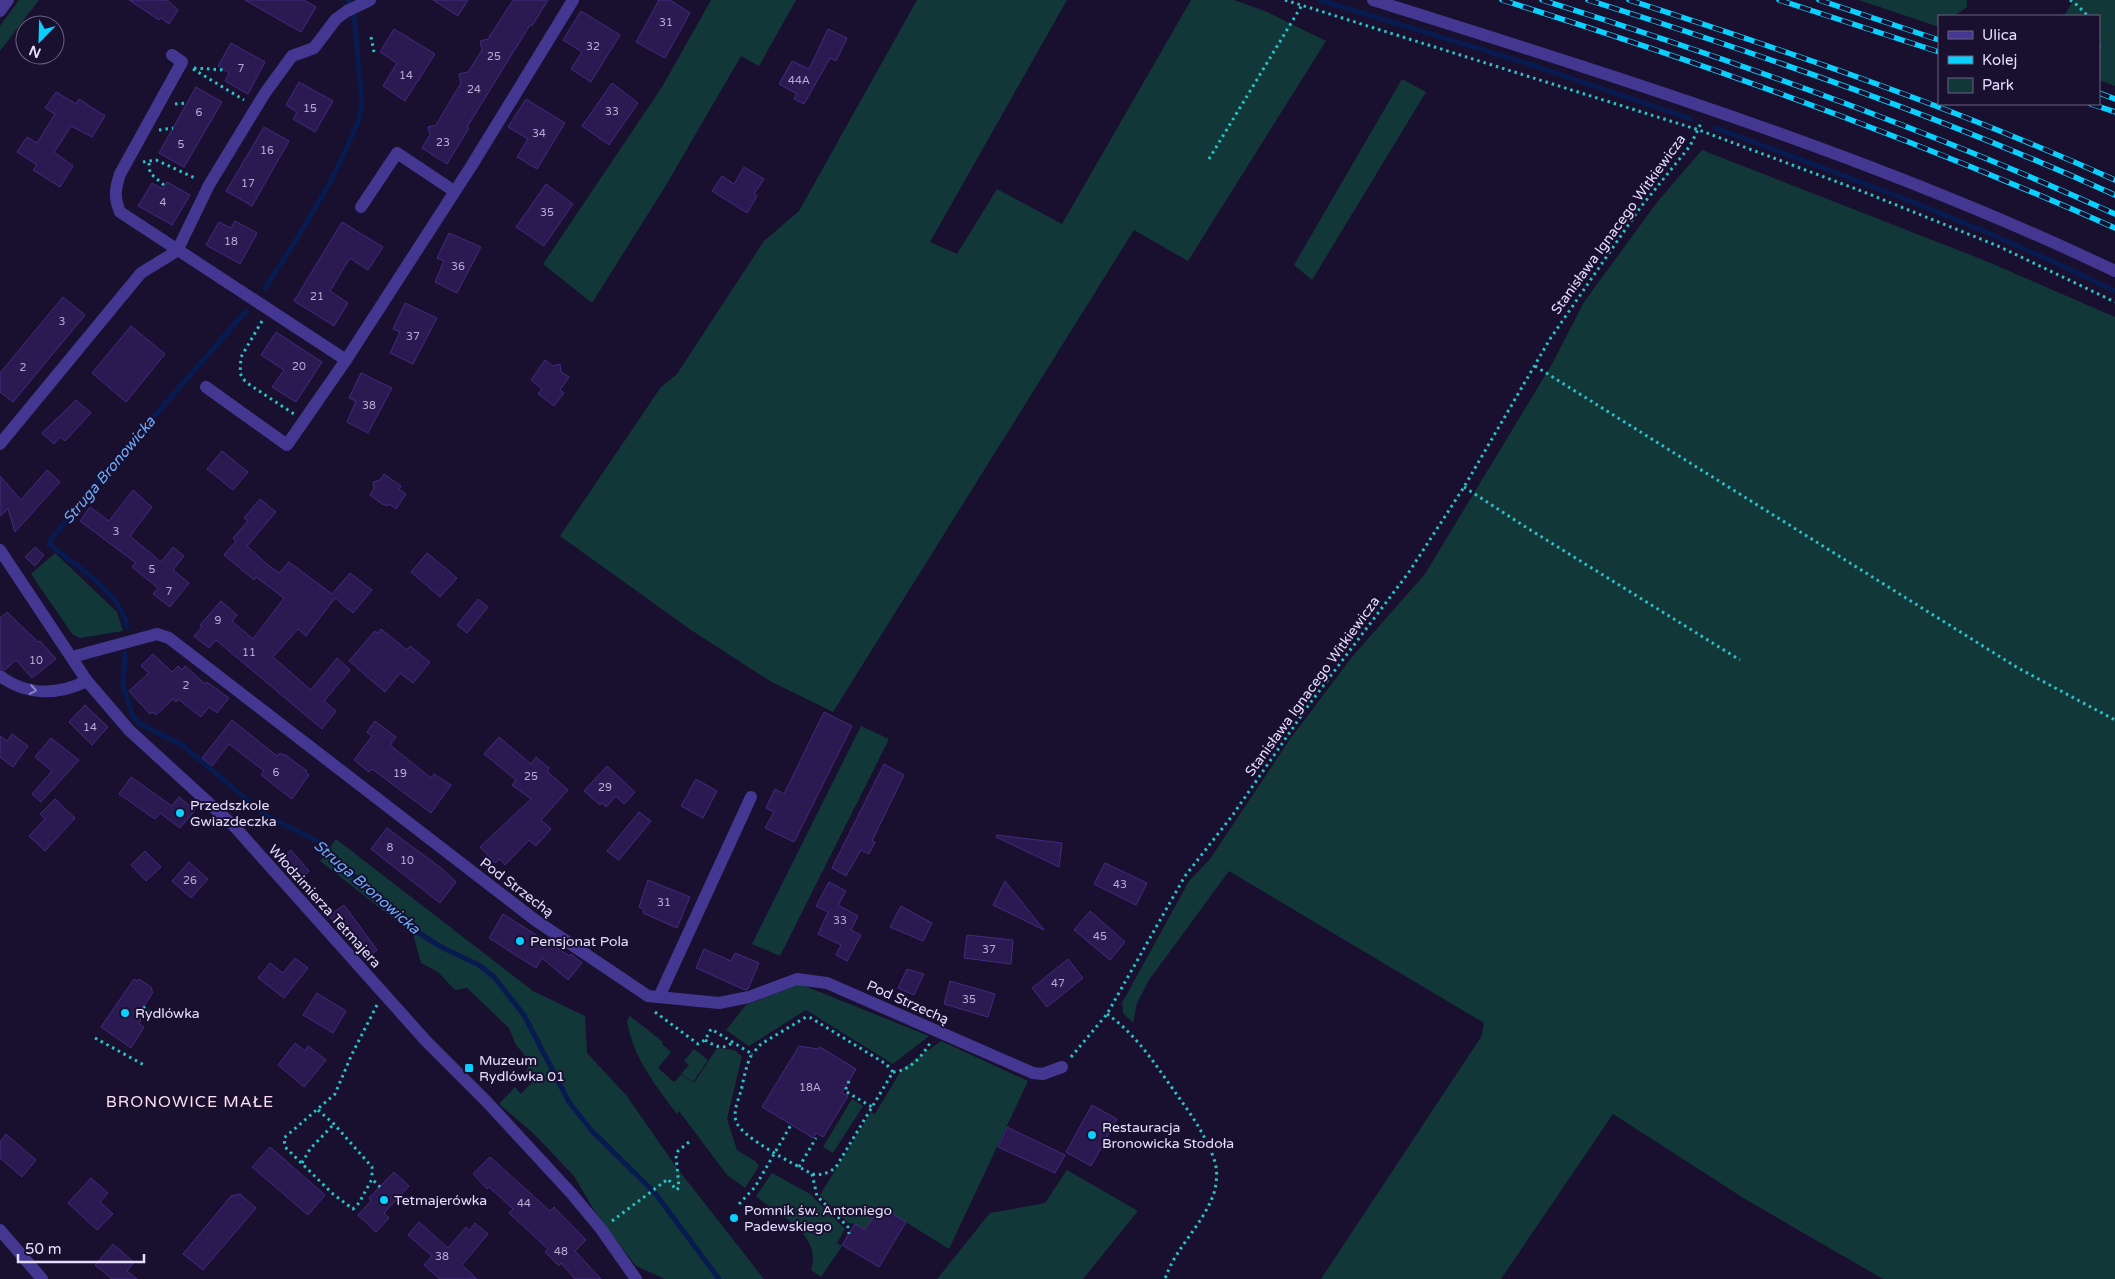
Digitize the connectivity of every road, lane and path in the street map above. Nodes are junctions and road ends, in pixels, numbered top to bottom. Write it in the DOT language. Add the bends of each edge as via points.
graph roads {
  1 [pos="8,0"];
  2 [pos="370,0"];
  3 [pos="573,0"];
  4 [pos="1285,0"];
  5 [pos="1373,0"];
  6 [pos="2070,0"];
  7 [pos="1302,5"];
  8 [pos="0,12"];
  9 [pos="2087,15"];
  10 [pos="372,37"];
  11 [pos="374,52"];
  12 [pos="172,55"];
  13 [pos="224,70"];
  14 [pos="244,100"];
  15 [pos="1708,107"];
  16 [pos="1699,130"];
  17 [pos="1209,160"];
  18 [pos="127,161"];
  19 [pos="149,163"];
  20 [pos="201,181"];
  21 [pos="165,186"];
  22 [pos="454,192"];
  23 [pos="362,208"];
  24 [pos="177,251"];
  25 [pos="2115,271"];
  26 [pos="2115,302"];
  27 [pos="269,309"];
  28 [pos="346,360"];
  29 [pos="1535,366"];
  30 [pos="206,387"];
  31 [pos="304,421"];
  32 [pos="0,444"];
  33 [pos="1464,487"];
  34 [pos="0,550"];
  35 [pos="72,657"];
  36 [pos="1740,660"];
  37 [pos="0,676"];
  38 [pos="87,680"];
  39 [pos="2115,720"];
  40 [pos="751,797"];
  41 [pos="659,997"];
  42 [pos="380,1001"];
  43 [pos="648,1007"];
  44 [pos="143,1008"];
  45 [pos="153,1014"];
  46 [pos="1107,1014"];
  47 [pos="937,1032"];
  48 [pos="95,1038"];
  49 [pos="705,1040"];
  50 [pos="733,1042"];
  51 [pos="752,1054"];
  52 [pos="144,1065"];
  53 [pos="1062,1067"];
  54 [pos="893,1072"];
  55 [pos="849,1081"];
  56 [pos="872,1107"];
  57 [pos="318,1110"];
  58 [pos="792,1123"];
  59 [pos="334,1124"];
  60 [pos="816,1138"];
  61 [pos="689,1142"];
  62 [pos="775,1153"];
  63 [pos="302,1163"];
  64 [pos="799,1167"];
  65 [pos="812,1174"];
  66 [pos="372,1179"];
  67 [pos="380,1187"];
  68 [pos="739,1204"];
  69 [pos="614,1219"];
  70 [pos="0,1230"];
  71 [pos="849,1234"];
  72 [pos="42,1279"];
  73 [pos="636,1279"];
  74 [pos="1165,1279"];
  1 -- 8 [label="street"];
  2 -- 24 [label="street" via="336,19 314,48 292,56 265,93 207,189"];
  3 -- 22 [label="street"];
  4 -- 7 [label="path"];
  5 -- 15 [label="street"];
  6 -- 9 [label="path"];
  7 -- 16 [label="path"];
  7 -- 17 [label="path"];
  10 -- 11 [label="path"];
  12 -- 18 [label="street" via="182,62"];
  13 -- 14 [label="path" via="190,68"];
  15 -- 16 [label="path, Stanisława Ignacego Witkiewicza"];
  15 -- 25 [label="street" via="1868,164"];
  16 -- 26 [label="path" via="1998,246"];
  16 -- 29 [label="path, Stanisława Ignacego Witkiewicza" via="1593,275"];
  18 -- 19 [label="path"];
  18 -- 24 [label="street" via="116,186 115,199 120,212"];
  19 -- 20 [label="path" via="156,160"];
  19 -- 21 [label="path" via="150,173"];
  22 -- 23 [label="street" via="397,153"];
  22 -- 28 [label="street"];
  24 -- 27 [label="street"];
  24 -- 32 [label="street" via="141,273"];
  27 -- 28 [label="street"];
  27 -- 31 [label="path" via="241,357 240,373 250,385"];
  28 -- 31 [label="street"];
  29 -- 33 [label="path, Stanisława Ignacego Witkiewicza"];
  29 -- 39 [label="path" via="2009,663"];
  30 -- 31 [label="street" via="287,444"];
  33 -- 36 [label="path"];
  33 -- 46 [label="path, Stanisława Ignacego Witkiewicza" via="1410,572 1185,876"];
  34 -- 35 [label="street, Włodzimierza Tetmajera"];
  35 -- 38 [label="street, Włodzimierza Tetmajera"];
  35 -- 41 [label="street, Pod Strzechą" via="157,634 170,638 535,920 648,996"];
  37 -- 38 [label="street, one-way" via="13,685 39,691 70,689"];
  38 -- 73 [label="street, Włodzimierza Tetmajera" via="129,730 234,826 426,1041 539,1158 601,1229"];
  40 -- 41 [label="street"];
  41 -- 47 [label="street, Pod Strzechą" via="719,1003 750,997 797,979 827,983"];
  42 -- 57 [label="path" via="335,1094"];
  43 -- 49 [label="path" via="698,1044"];
  44 -- 45 [label="path"];
  46 -- 53 [label="path"];
  46 -- 74 [label="path" via="1135,1036 1188,1109 1202,1132 1216,1169 1214,1194"];
  47 -- 53 [label="street, Pod Strzechą" via="1033,1073 1043,1074"];
  47 -- 54 [label="path" via="921,1058"];
  48 -- 52 [label="path"];
  49 -- 50 [label="path" via="725,1048"];
  49 -- 50 [label="path" via="711,1029"];
  50 -- 51 [label="path"];
  51 -- 54 [label="path" via="761,1044 806,1017 886,1064"];
  51 -- 62 [label="path" via="735,1113 736,1124 746,1135"];
  54 -- 56 [label="path"];
  55 -- 56 [label="path" via="844,1091"];
  56 -- 65 [label="path" via="836,1167 831,1172"];
  57 -- 59 [label="path"];
  57 -- 63 [label="path" via="284,1138 285,1147"];
  58 -- 62 [label="path"];
  59 -- 63 [label="path" via="310,1149"];
  59 -- 66 [label="path" via="372,1167"];
  60 -- 64 [label="path"];
  61 -- 69 [label="path" via="676,1155 679,1188 676,1190 668,1180"];
  62 -- 64 [label="path"];
  62 -- 68 [label="path" via="755,1187"];
  63 -- 66 [label="path" via="353,1209"];
  64 -- 65 [label="path"];
  65 -- 71 [label="path" via="817,1196 848,1227"];
  66 -- 67 [label="path"];
  70 -- 72 [label="street"];
}
